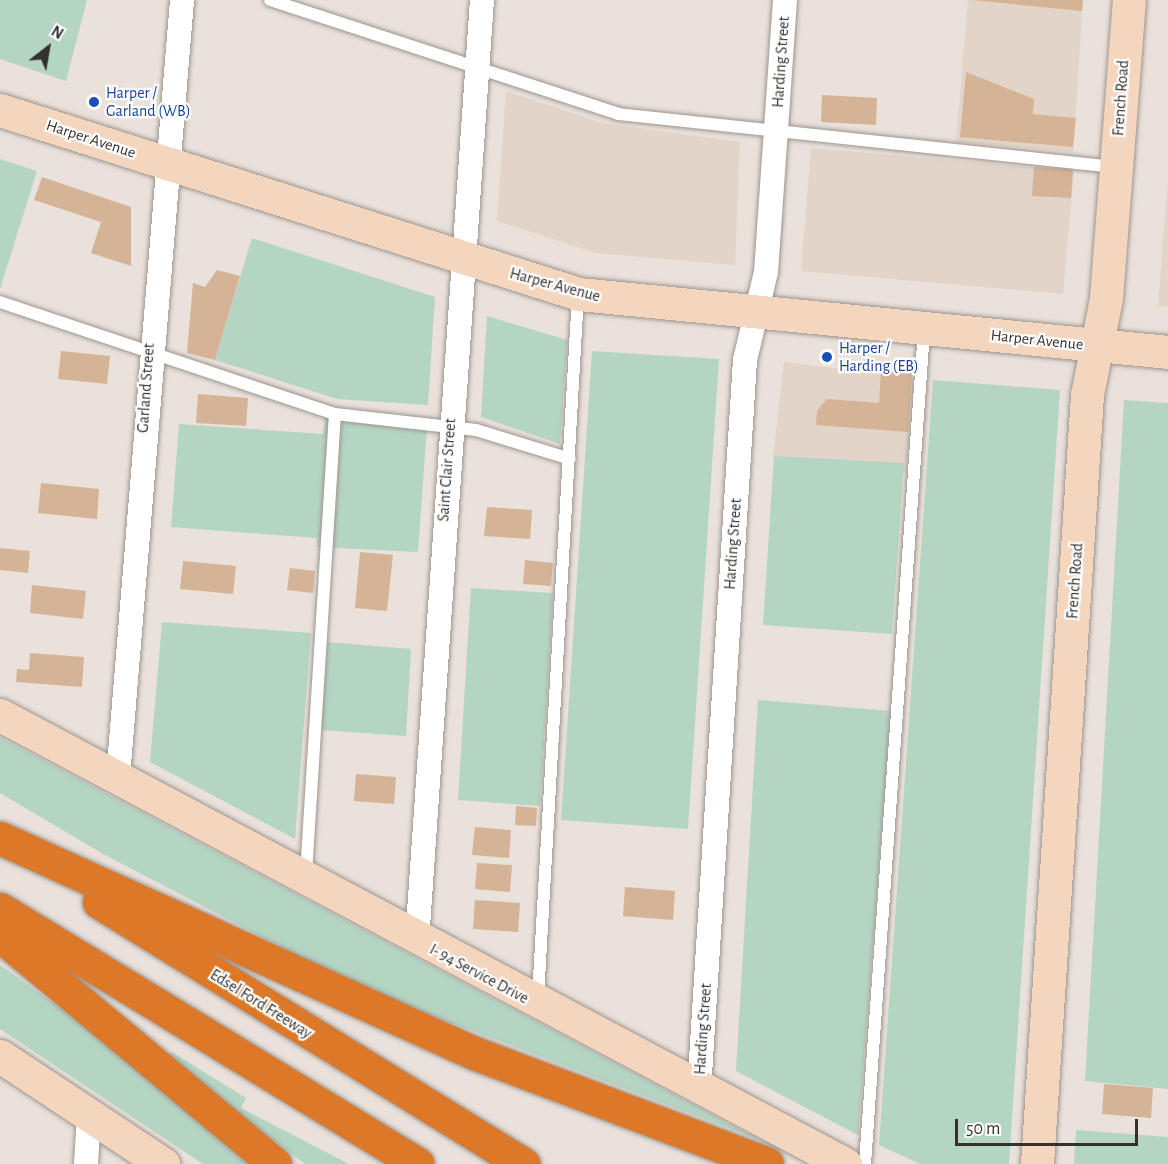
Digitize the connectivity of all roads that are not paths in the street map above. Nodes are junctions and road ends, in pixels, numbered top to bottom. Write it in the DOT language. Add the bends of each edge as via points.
graph roads {
  1 [pos="182,0"];
  2 [pos="270,0"];
  3 [pos="482,0"];
  4 [pos="785,0"];
  5 [pos="1129,0"];
  6 [pos="476,69"];
  7 [pos="0,110"];
  8 [pos="776,133"];
  9 [pos="165,163"];
  10 [pos="1116,167"];
  11 [pos="461,259"];
  12 [pos="579,294"];
  13 [pos="0,302"];
  14 [pos="754,312"];
  15 [pos="924,329"];
  16 [pos="1096,346"];
  17 [pos="149,352"];
  18 [pos="1168,352"];
  19 [pos="335,414"];
  20 [pos="449,429"];
  21 [pos="570,459"];
  22 [pos="0,716"];
  23 [pos="118,777"];
  24 [pos="0,839"];
  25 [pos="306,880"];
  26 [pos="0,909"];
  27 [pos="0,935"];
  28 [pos="417,941"];
  29 [pos="537,1005"];
  30 [pos="0,1056"];
  31 [pos="699,1091"];
  32 [pos="89,1115"];
  33 [pos="86,1164"];
  34 [pos="163,1164"];
  35 [pos="275,1164"];
  36 [pos="417,1164"];
  37 [pos="524,1164"];
  38 [pos="767,1164"];
  39 [pos="845,1164"];
  40 [pos="865,1164"];
  41 [pos="1037,1164"];
  1 -- 9 [label="street, Garland Street"];
  2 -- 6 [label="lane"];
  3 -- 6 [label="street, Saint Clair Street"];
  4 -- 8 [label="street, Harding Street"];
  5 -- 10 [label="street, French Road"];
  6 -- 8 [label="lane" via="618,114"];
  6 -- 11 [label="street, Saint Clair Street"];
  7 -- 9 [label="street, Harper Avenue"];
  8 -- 10 [label="lane"];
  8 -- 14 [label="street, Harding Street" via="766,272"];
  9 -- 11 [label="street, Harper Avenue"];
  9 -- 17 [label="street, Garland Street"];
  10 -- 16 [label="street, French Road" via="1106,298"];
  11 -- 12 [label="street, Harper Avenue"];
  11 -- 20 [label="street, Saint Clair Street"];
  12 -- 14 [label="street, Harper Avenue"];
  12 -- 21 [label="lane"];
  13 -- 17 [label="lane"];
  14 -- 15 [label="street, Harper Avenue"];
  14 -- 31 [label="street, Harding Street" via="745,360"];
  15 -- 16 [label="street, Harper Avenue"];
  15 -- 40 [label="lane"];
  16 -- 18 [label="street, Harper Avenue"];
  16 -- 41 [label="street, French Road" via="1087,395"];
  17 -- 19 [label="lane"];
  17 -- 23 [label="street, Garland Street"];
  19 -- 20 [label="lane"];
  19 -- 25 [label="lane"];
  20 -- 21 [label="lane" via="476,430"];
  20 -- 28 [label="street, Saint Clair Street"];
  21 -- 29 [label="lane"];
  22 -- 23 [label="street"];
  23 -- 25 [label="street, I- 94 Service Drive"];
  24 -- 37 [label="highway, Edsel Ford Freeway"];
  24 -- 38 [label="highway" via="474,1053"];
  25 -- 28 [label="street, I- 94 Service Drive"];
  26 -- 36 [label="highway"];
  27 -- 35 [label="highway"];
  28 -- 29 [label="street, I- 94 Service Drive"];
  29 -- 31 [label="street, I- 94 Service Drive"];
  30 -- 32 [label="street"];
  31 -- 39 [label="street, I- 94 Service Drive"];
  32 -- 33 [label="street"];
  32 -- 34 [label="street"];
}
